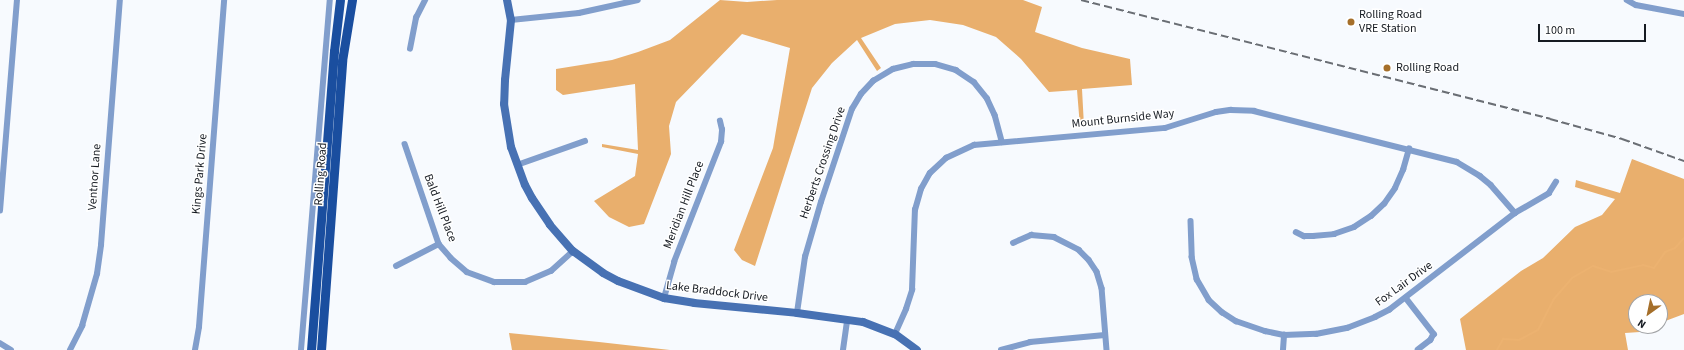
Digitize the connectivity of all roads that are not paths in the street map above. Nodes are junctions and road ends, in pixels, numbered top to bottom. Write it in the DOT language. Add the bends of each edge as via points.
graph roads {
  1 [pos="17,0"];
  2 [pos="120,0"];
  3 [pos="224,0"];
  4 [pos="330,0"];
  5 [pos="340,0"];
  6 [pos="352,0"];
  7 [pos="425,0"];
  8 [pos="506,0"];
  9 [pos="638,0"];
  10 [pos="1627,0"];
  11 [pos="1684,14"];
  12 [pos="511,20"];
  13 [pos="410,49"];
  14 [pos="720,121"];
  15 [pos="585,141"];
  16 [pos="1002,142"];
  17 [pos="405,144"];
  18 [pos="1409,149"];
  19 [pos="517,165"];
  20 [pos="1556,182"];
  21 [pos="0,211"];
  22 [pos="1515,213"];
  23 [pos="1191,221"];
  24 [pos="1296,232"];
  25 [pos="1013,243"];
  26 [pos="439,244"];
  27 [pos="574,251"];
  28 [pos="396,266"];
  29 [pos="664,298"];
  30 [pos="1406,298"];
  31 [pos="797,313"];
  32 [pos="847,320"];
  33 [pos="894,334"];
  34 [pos="1105,335"];
  35 [pos="1284,335"];
  36 [pos="0,343"];
  37 [pos="11,350"];
  38 [pos="70,350"];
  39 [pos="195,350"];
  40 [pos="301,350"];
  41 [pos="311,350"];
  42 [pos="321,350"];
  43 [pos="843,350"];
  44 [pos="917,350"];
  45 [pos="1001,350"];
  46 [pos="1107,350"];
  47 [pos="1283,350"];
  48 [pos="1418,350"];
  1 -- 21 [label="street"];
  2 -- 38 [label="street, Ventnor Lane" via="97,274 82,326"];
  3 -- 39 [label="street, Kings Park Drive" via="199,326"];
  4 -- 40 [label="street, Rolling Road"];
  5 -- 41 [label="main road, Rolling Road"];
  6 -- 42 [label="main road, Rolling Road" via="342,61"];
  7 -- 13 [label="street" via="416,18"];
  8 -- 12 [label="street, Lake Braddock Drive"];
  9 -- 12 [label="street" via="579,13"];
  10 -- 11 [label="street" via="1636,5"];
  12 -- 19 [label="street, Lake Braddock Drive" via="504,104 509,138"];
  14 -- 29 [label="street, Meridian Hill Place" via="721,142 674,262"];
  15 -- 19 [label="street"];
  16 -- 18 [label="street, Mount Burnside Way" via="1165,128 1216,112 1245,110"];
  16 -- 31 [label="street, Herberts Crossing Drive" via="996,115 987,98 974,82 956,70 935,64 913,64 893,69 873,81 852,109 821,202 805,257"];
  16 -- 33 [label="street, Mount Burnside Way" via="974,145 956,152 937,165 926,178 920,189 915,210 912,290"];
  17 -- 26 [label="street, Bald Hill Place"];
  18 -- 22 [label="street, Mount Burnside Way" via="1446,158 1468,168 1491,185"];
  18 -- 24 [label="street" via="1395,188 1384,204 1371,216 1354,227 1334,234 1304,236"];
  19 -- 27 [label="street, Lake Braddock Drive" via="539,210"];
  20 -- 22 [label="street, Fox Lair Drive" via="1549,192"];
  22 -- 30 [label="street, Fox Lair Drive"];
  23 -- 35 [label="street, Fox Lair Drive" via="1193,268 1209,300 1236,321 1256,329"];
  25 -- 34 [label="street" via="1031,235 1044,235 1062,240 1079,250 1099,277 1103,295"];
  26 -- 27 [label="street, Bald Hill Place" via="467,272 505,284 525,282 543,276 560,265"];
  26 -- 28 [label="street"];
  27 -- 29 [label="street, Lake Braddock Drive" via="608,276 635,289"];
  29 -- 31 [label="street, Lake Braddock Drive" via="694,304"];
  30 -- 35 [label="street, Fox Lair Drive" via="1375,318 1348,328 1316,334"];
  30 -- 48 [label="street" via="1434,334 1431,340"];
  31 -- 32 [label="street, Lake Braddock Drive"];
  32 -- 33 [label="street, Lake Braddock Drive" via="864,322"];
  32 -- 43 [label="street"];
  33 -- 44 [label="street, Lake Braddock Drive"];
  34 -- 45 [label="street" via="1030,342"];
  34 -- 46 [label="street"];
  35 -- 47 [label="street"];
  36 -- 37 [label="street"];
}
